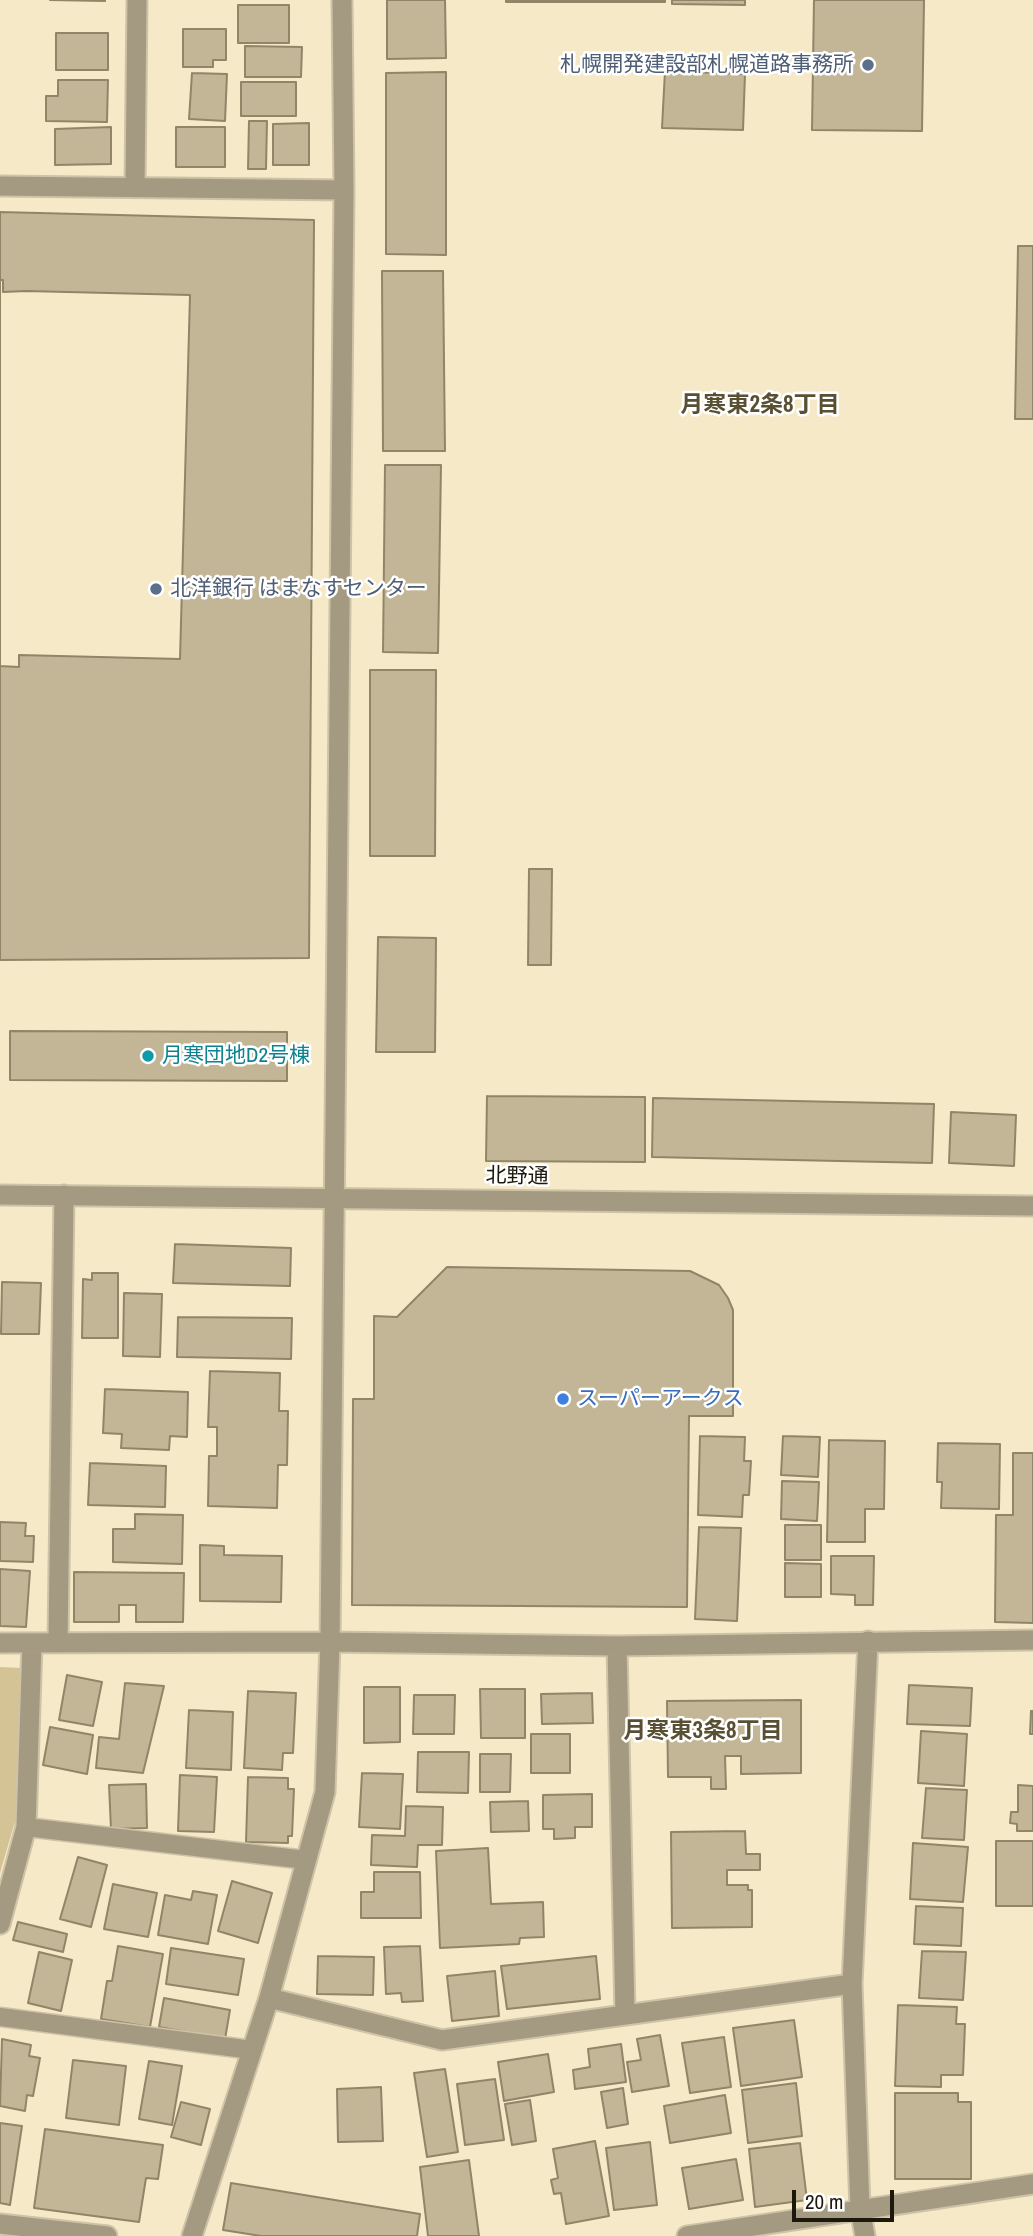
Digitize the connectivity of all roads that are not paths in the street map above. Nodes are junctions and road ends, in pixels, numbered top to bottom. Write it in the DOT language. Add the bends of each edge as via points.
graph roads {
  1 [pos="137,0"];
  2 [pos="342,0"];
  3 [pos="0,186"];
  4 [pos="135,187"];
  5 [pos="344,190"];
  6 [pos="0,1195"];
  7 [pos="64,1195"];
  8 [pos="334,1198"];
  9 [pos="1033,1206"];
  10 [pos="1033,1640"];
  11 [pos="868,1641"];
  12 [pos="330,1642"];
  13 [pos="0,1643"];
  14 [pos="32,1643"];
  15 [pos="58,1643"];
  16 [pos="617,1646"];
  17 [pos="26,1827"];
  18 [pos="306,1860"];
  19 [pos="0,1924"];
  20 [pos="852,1984"];
  21 [pos="269,1998"];
  22 [pos="625,2015"];
  23 [pos="0,2017"];
  24 [pos="251,2050"];
  25 [pos="1033,2184"];
  26 [pos="860,2209"];
  27 [pos="0,2224"];
  28 [pos="107,2236"];
  29 [pos="192,2236"];
  30 [pos="687,2236"];
  31 [pos="865,2236"];
  1 -- 4 [label="street"];
  2 -- 5 [label="street"];
  3 -- 4 [label="street"];
  4 -- 5 [label="street"];
  5 -- 8 [label="street"];
  6 -- 7 [label="street, 北野通"];
  7 -- 8 [label="street, 北野通"];
  7 -- 15 [label="street"];
  8 -- 9 [label="street, 北野通"];
  8 -- 12 [label="street"];
  10 -- 11 [label="street"];
  11 -- 16 [label="street"];
  11 -- 20 [label="street"];
  12 -- 15 [label="street"];
  12 -- 16 [label="street"];
  12 -- 18 [label="street" via="325,1792"];
  13 -- 14 [label="street"];
  14 -- 15 [label="street"];
  14 -- 17 [label="street"];
  16 -- 22 [label="street"];
  17 -- 18 [label="lane"];
  17 -- 19 [label="street"];
  18 -- 21 [label="street"];
  20 -- 22 [label="street"];
  20 -- 26 [label="street"];
  21 -- 22 [label="street" via="442,2040"];
  21 -- 24 [label="street"];
  23 -- 24 [label="lane"];
  24 -- 29 [label="street"];
  25 -- 26 [label="street"];
  26 -- 30 [label="street"];
  26 -- 31 [label="street"];
  27 -- 28 [label="street"];
}
